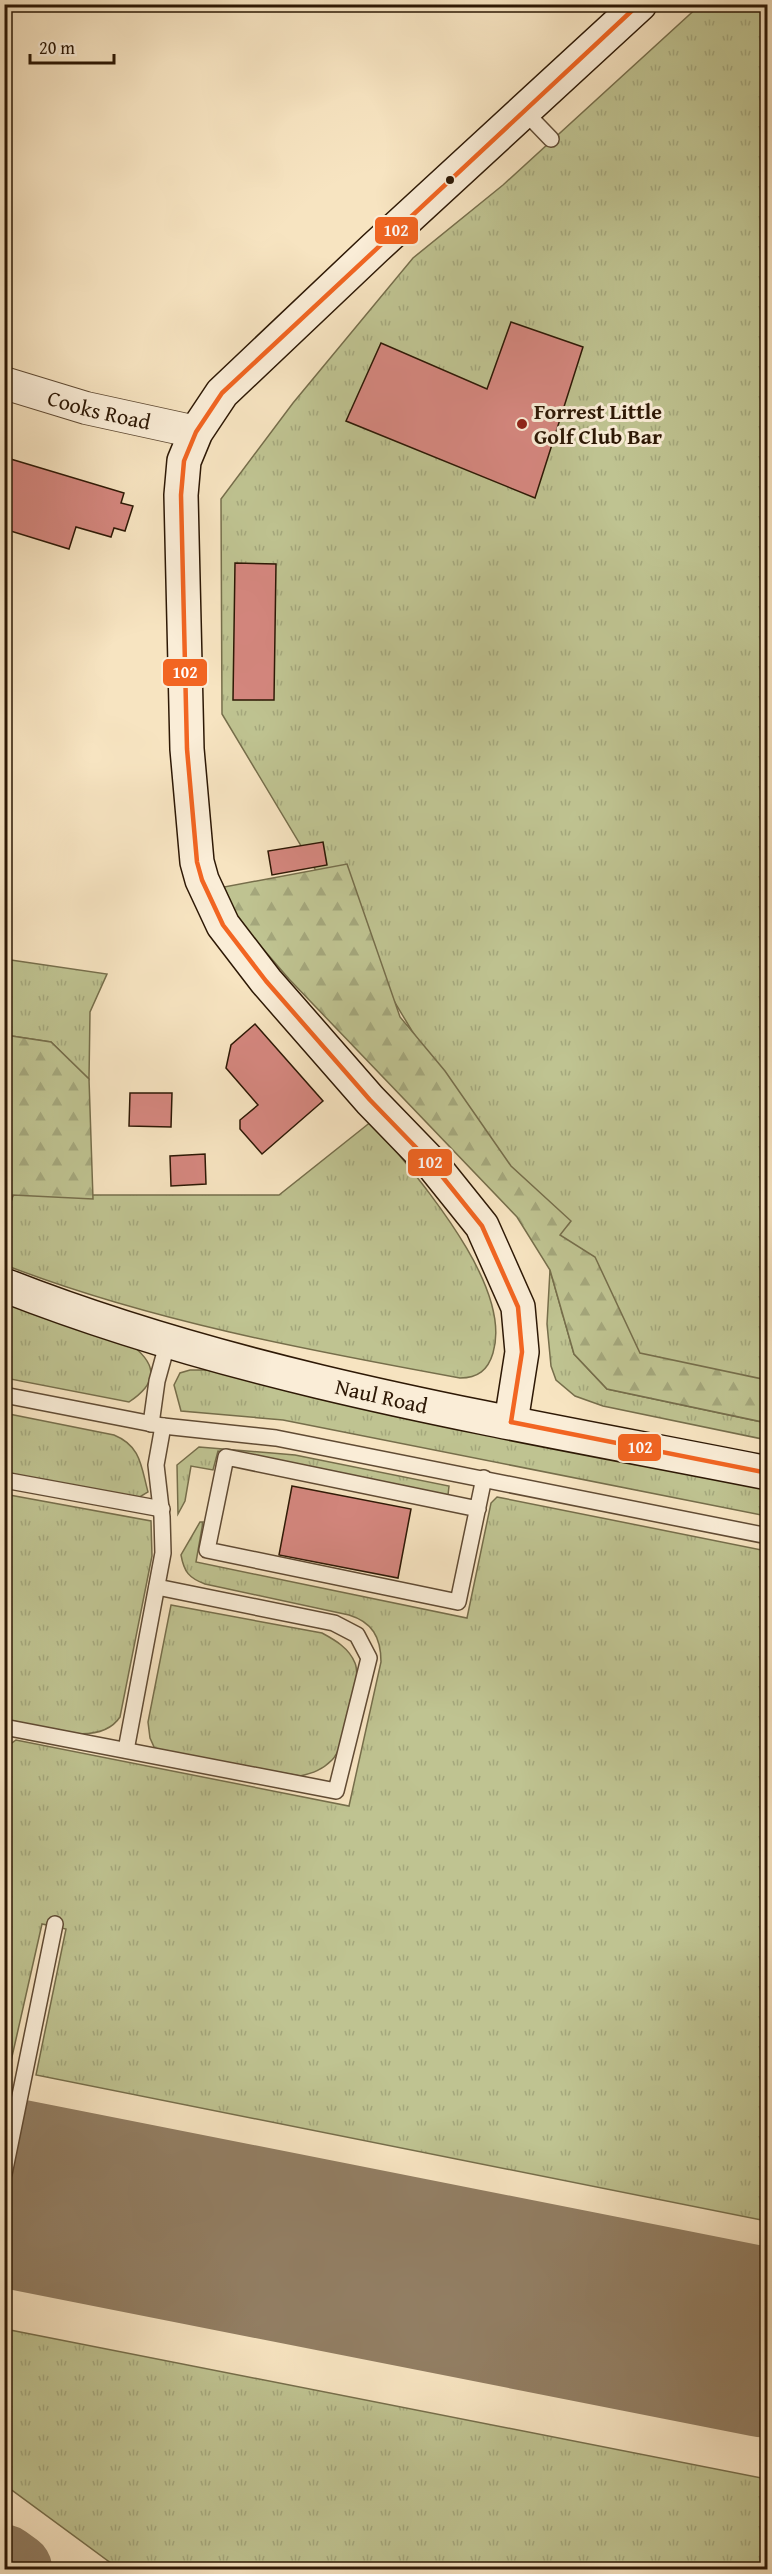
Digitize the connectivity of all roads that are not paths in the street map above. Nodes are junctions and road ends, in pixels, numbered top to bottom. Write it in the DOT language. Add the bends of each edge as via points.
graph roads {
  1 [pos="640,4"];
  2 [pos="524,111"];
  3 [pos="551,139"];
  4 [pos="4,383"];
  5 [pos="196,432"];
  6 [pos="4,1285"];
  7 [pos="168,1341"];
  8 [pos="4,1395"];
  9 [pos="511,1422"];
  10 [pos="157,1425"];
  11 [pos="768,1473"];
  12 [pos="484,1478"];
  13 [pos="4,1480"];
  14 [pos="162,1509"];
  15 [pos="478,1509"];
  16 [pos="768,1536"];
  17 [pos="157,1587"];
  18 [pos="4,1727"];
  19 [pos="126,1750"];
  20 [pos="55,1924"];
  21 [pos="4,2174"];
  1 -- 2 [label="street"];
  2 -- 3 [label="lane"];
  2 -- 5 [label="street" via="222,393"];
  4 -- 5 [label="street, Cooks Road" via="86,408"];
  5 -- 9 [label="street" via="184,461 181,495 187,748 195,852 202,880 223,925 266,981 433,1165 482,1226 518,1307 522,1352"];
  6 -- 7 [label="street, Naul Road" via="73,1312"];
  7 -- 9 [label="street, Naul Road" via="327,1382"];
  7 -- 10 [label="lane" via="157,1381"];
  8 -- 10 [label="lane"];
  9 -- 11 [label="street, Naul Road"];
  10 -- 12 [label="lane" via="276,1438"];
  10 -- 14 [label="lane" via="156,1465"];
  12 -- 15 [label="lane"];
  12 -- 16 [label="lane"];
  13 -- 14 [label="lane"];
  14 -- 17 [label="lane" via="164,1553"];
  15 -- 15 [label="lane" via="458,1602 207,1550 226,1457"];
  17 -- 19 [label="lane"];
  17 -- 19 [label="lane" via="334,1623 357,1635 369,1658 336,1791"];
  18 -- 19 [label="lane"];
  20 -- 21 [label="lane"];
}
